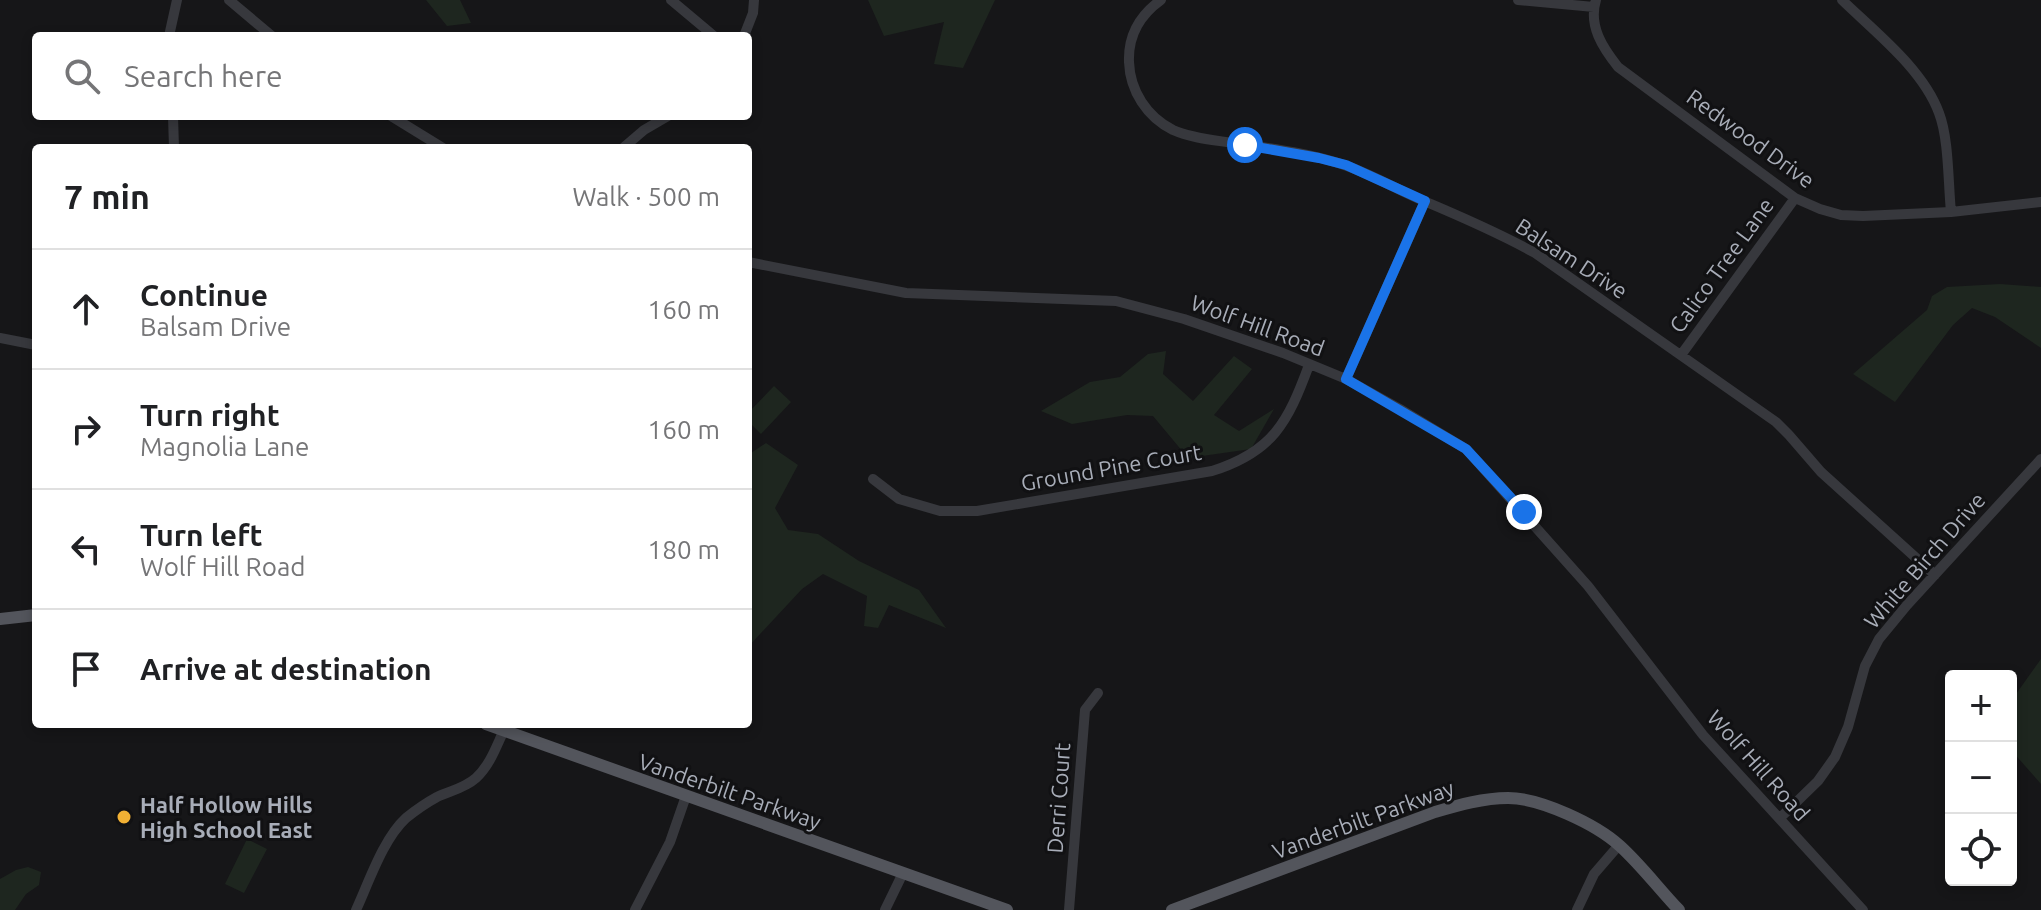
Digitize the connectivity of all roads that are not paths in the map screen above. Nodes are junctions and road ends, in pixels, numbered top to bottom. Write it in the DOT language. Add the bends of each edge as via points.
graph roads {
  1 [pos="179,0"];
  2 [pos="229,0"];
  3 [pos="671,0"];
  4 [pos="754,0"];
  5 [pos="1161,0"];
  6 [pos="1518,0"];
  7 [pos="1842,0"];
  8 [pos="1595,4"];
  9 [pos="170,32"];
  10 [pos="267,32"];
  11 [pos="709,32"];
  12 [pos="746,32"];
  13 [pos="173,120"];
  14 [pos="398,120"];
  15 [pos="661,120"];
  16 [pos="174,144"];
  17 [pos="436,144"];
  18 [pos="628,144"];
  19 [pos="1795,198"];
  20 [pos="1425,201"];
  21 [pos="2041,202"];
  22 [pos="1951,212"];
  23 [pos="752,263"];
  24 [pos="0,338"];
  25 [pos="32,344"];
  26 [pos="1681,355"];
  27 [pos="1309,365"];
  28 [pos="1346,379"];
  29 [pos="2041,459"];
  30 [pos="873,479"];
  31 [pos="1935,575"];
  32 [pos="32,615"];
  33 [pos="0,619"];
  34 [pos="1098,693"];
  35 [pos="498,728"];
  36 [pos="504,730"];
  37 [pos="686,796"];
  38 [pos="1780,818"];
  39 [pos="1619,845"];
  40 [pos="903,873"];
  41 [pos="356,910"];
  42 [pos="635,910"];
  43 [pos="885,910"];
  44 [pos="1007,910"];
  45 [pos="1069,910"];
  46 [pos="1172,910"];
  47 [pos="1577,910"];
  48 [pos="1679,910"];
  49 [pos="1863,910"];
  1 -- 9 [label="street"];
  2 -- 10 [label="street"];
  3 -- 11 [label="street"];
  4 -- 12 [label="street"];
  5 -- 20 [label="street, Balsam Drive" via="1144,14 1128,52 1129,76 1153,117 1198,136 1346,165"];
  6 -- 8 [label="street"];
  7 -- 22 [label="street" via="1902,59 1932,98 1944,136"];
  8 -- 19 [label="street, Redwood Drive" via="1602,47 1618,67"];
  13 -- 16 [label="street"];
  14 -- 17 [label="street"];
  15 -- 18 [label="street"];
  19 -- 22 [label="street, Redwood Drive" via="1841,215"];
  19 -- 26 [label="street, Calico Tree Lane"];
  20 -- 26 [label="street, Balsam Drive" via="1535,253"];
  20 -- 28 [label="street"];
  21 -- 22 [label="street, Redwood Drive"];
  23 -- 27 [label="street, Wolf Hill Road" via="906,293 1116,301 1184,319"];
  24 -- 25 [label="street"];
  26 -- 31 [label="street, Balsam Drive" via="1776,422 1821,472"];
  27 -- 28 [label="street, Wolf Hill Road"];
  27 -- 30 [label="street, Ground Pine Court" via="1275,434 1235,464 1212,471 977,511 940,511 899,499"];
  28 -- 38 [label="street, Wolf Hill Road" via="1466,449 1588,586 1703,735"];
  29 -- 31 [label="street, White Birch Drive"];
  31 -- 38 [label="street, White Birch Drive" via="1879,639 1835,757"];
  32 -- 33 [label="main road"];
  34 -- 45 [label="street, Derri Court" via="1085,710"];
  35 -- 36 [label="main road, Vanderbilt Parkway"];
  36 -- 37 [label="main road, Vanderbilt Parkway"];
  36 -- 41 [label="street" via="476,779 404,820"];
  37 -- 40 [label="main road, Vanderbilt Parkway"];
  37 -- 42 [label="street" via="670,842"];
  38 -- 49 [label="street, Wolf Hill Road"];
  39 -- 46 [label="main road, Vanderbilt Parkway" via="1585,821 1545,806 1511,798 1473,801"];
  39 -- 47 [label="street" via="1594,874"];
  39 -- 48 [label="main road, Vanderbilt Parkway"];
  40 -- 43 [label="street"];
  40 -- 44 [label="main road, Vanderbilt Parkway"];
}
